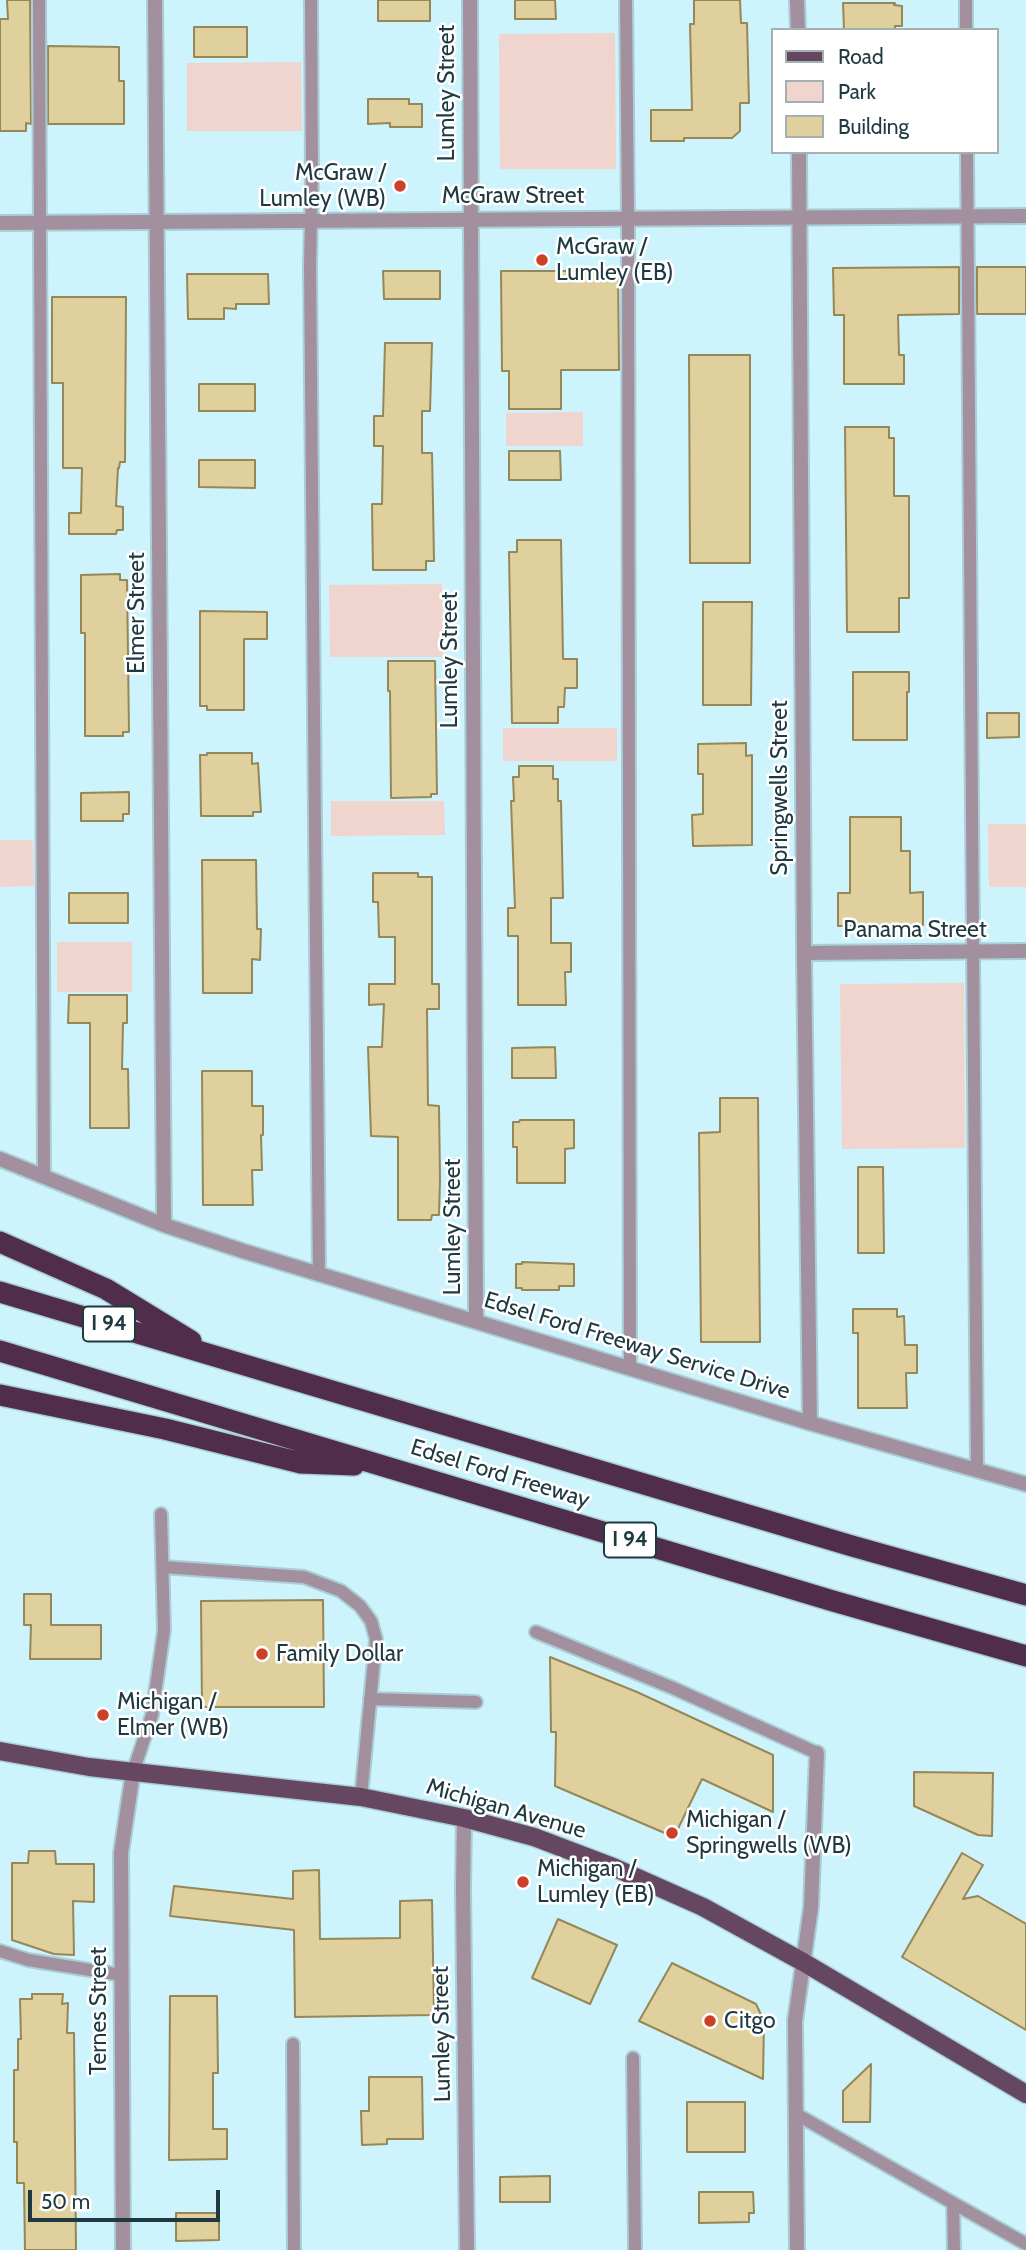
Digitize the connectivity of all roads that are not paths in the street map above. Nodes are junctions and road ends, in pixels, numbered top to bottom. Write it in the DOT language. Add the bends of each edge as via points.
graph roads {
  1 [pos="39,0"];
  2 [pos="155,0"];
  3 [pos="311,0"];
  4 [pos="470,0"];
  5 [pos="626,0"];
  6 [pos="797,0"];
  7 [pos="966,0"];
  8 [pos="797,28"];
  9 [pos="966,28"];
  10 [pos="799,154"];
  11 [pos="967,154"];
  12 [pos="968,216"];
  13 [pos="1026,216"];
  14 [pos="799,217"];
  15 [pos="628,218"];
  16 [pos="471,220"];
  17 [pos="311,221"];
  18 [pos="156,222"];
  19 [pos="0,223"];
  20 [pos="41,223"];
  21 [pos="1026,951"];
  22 [pos="974,952"];
  23 [pos="804,953"];
  24 [pos="0,1159"];
  25 [pos="44,1177"];
  26 [pos="164,1225"];
  27 [pos="0,1242"];
  28 [pos="319,1275"];
  29 [pos="0,1292"];
  30 [pos="476,1320"];
  31 [pos="0,1351"];
  32 [pos="217,1357"];
  33 [pos="630,1369"];
  34 [pos="0,1395"];
  35 [pos="810,1423"];
  36 [pos="386,1467"];
  37 [pos="977,1470"];
  38 [pos="1026,1484"];
  39 [pos="161,1514"];
  40 [pos="163,1567"];
  41 [pos="1026,1595"];
  42 [pos="536,1632"];
  43 [pos="1026,1656"];
  44 [pos="370,1699"];
  45 [pos="476,1702"];
  46 [pos="0,1751"];
  47 [pos="817,1753"];
  48 [pos="133,1772"];
  49 [pos="361,1797"];
  50 [pos="464,1818"];
  51 [pos="0,1951"];
  52 [pos="803,1962"];
  53 [pos="121,1975"];
  54 [pos="293,2044"];
  55 [pos="633,2057"];
  56 [pos="1026,2094"];
  57 [pos="796,2114"];
  58 [pos="953,2203"];
  59 [pos="1026,2244"];
  60 [pos="123,2250"];
  61 [pos="294,2250"];
  62 [pos="467,2250"];
  63 [pos="635,2250"];
  64 [pos="797,2250"];
  65 [pos="954,2250"];
  1 -- 20 [label="lane"];
  2 -- 18 [label="street, Elmer Street"];
  3 -- 17 [label="lane"];
  4 -- 16 [label="street, Lumley Street"];
  5 -- 15 [label="lane"];
  6 -- 8 [label="street"];
  7 -- 9 [label="lane"];
  10 -- 14 [label="street, Springwells Street"];
  11 -- 12 [label="lane"];
  12 -- 13 [label="street, McGraw Street"];
  12 -- 14 [label="street, McGraw Street"];
  12 -- 22 [label="lane"];
  14 -- 15 [label="street, McGraw Street"];
  14 -- 23 [label="street, Springwells Street"];
  15 -- 16 [label="street, McGraw Street"];
  15 -- 33 [label="lane"];
  16 -- 17 [label="street, McGraw Street"];
  16 -- 30 [label="street, Lumley Street"];
  17 -- 18 [label="street, McGraw Street"];
  17 -- 28 [label="lane"];
  18 -- 20 [label="street, McGraw Street"];
  18 -- 26 [label="street, Elmer Street"];
  19 -- 20 [label="street, McGraw Street"];
  20 -- 25 [label="lane"];
  21 -- 22 [label="street, Panama Street"];
  22 -- 23 [label="street, Panama Street"];
  22 -- 37 [label="lane"];
  23 -- 35 [label="street, Springwells Street"];
  24 -- 25 [label="street, Edsel Ford Freeway Service Drive"];
  25 -- 26 [label="street, Edsel Ford Freeway Service Drive"];
  26 -- 28 [label="street, Edsel Ford Freeway Service Drive"];
  27 -- 32 [label="highway" via="106,1289"];
  28 -- 30 [label="street, Edsel Ford Freeway Service Drive"];
  29 -- 32 [label="highway, Edsel Ford Freeway / I 94"];
  30 -- 33 [label="street, Edsel Ford Freeway Service Drive"];
  31 -- 36 [label="highway, Edsel Ford Freeway / I 94"];
  32 -- 41 [label="highway, Edsel Ford Freeway / I 94"];
  33 -- 35 [label="street, Edsel Ford Freeway Service Drive"];
  34 -- 36 [label="highway" via="301,1463"];
  35 -- 37 [label="street, Edsel Ford Freeway Service Drive"];
  36 -- 43 [label="highway, Edsel Ford Freeway / I 94"];
  37 -- 38 [label="street, Edsel Ford Freeway Service Drive"];
  39 -- 40 [label="lane"];
  40 -- 44 [label="lane" via="304,1577 341,1591 371,1620 376,1639"];
  40 -- 48 [label="lane" via="164,1630 152,1715"];
  42 -- 47 [label="lane"];
  44 -- 45 [label="lane"];
  44 -- 49 [label="lane"];
  46 -- 48 [label="main road, Michigan Avenue"];
  47 -- 52 [label="street" via="811,1907"];
  48 -- 49 [label="main road, Michigan Avenue"];
  48 -- 53 [label="street, Ternes Street" via="121,1853"];
  49 -- 50 [label="main road, Michigan Avenue"];
  50 -- 52 [label="main road, Michigan Avenue" via="534,1837 645,1880"];
  50 -- 62 [label="street, Lumley Street"];
  51 -- 53 [label="lane"];
  52 -- 56 [label="main road, Michigan Avenue"];
  52 -- 57 [label="street" via="795,2021"];
  53 -- 60 [label="street, Ternes Street"];
  54 -- 61 [label="lane"];
  55 -- 63 [label="lane"];
  57 -- 58 [label="lane"];
  57 -- 64 [label="street"];
  58 -- 59 [label="lane"];
  58 -- 65 [label="lane"];
}
